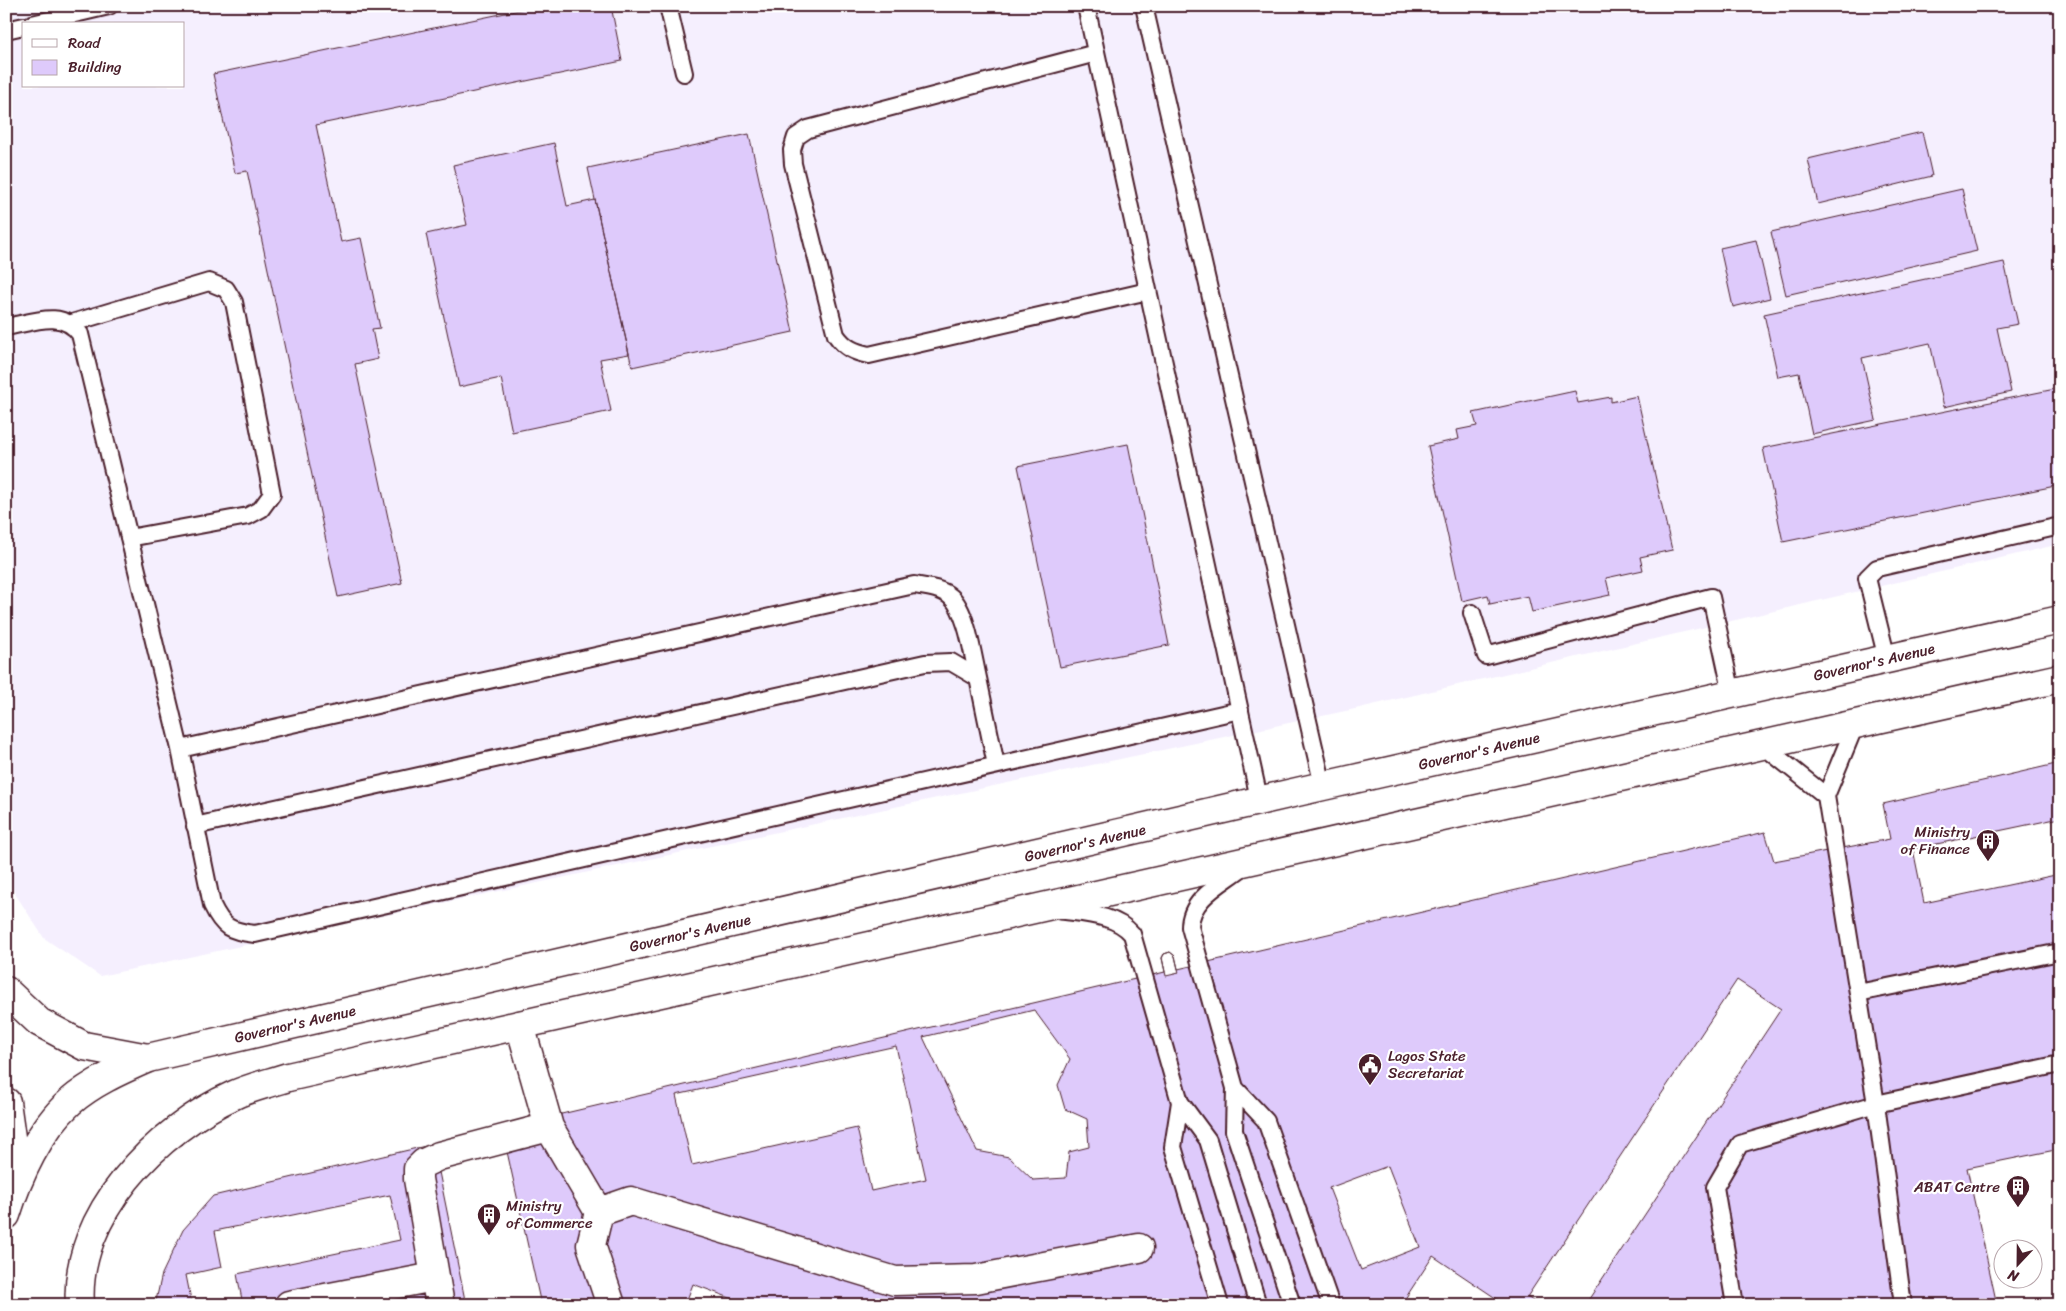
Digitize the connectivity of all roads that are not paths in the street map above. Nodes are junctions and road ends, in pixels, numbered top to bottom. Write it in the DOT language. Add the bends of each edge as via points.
graph roads {
  1 [pos="109,6"];
  2 [pos="668,6"];
  3 [pos="1086,6"];
  4 [pos="1144,6"];
  5 [pos="41,22"];
  6 [pos="22,26"];
  7 [pos="6,30"];
  8 [pos="1096,53"];
  9 [pos="684,73"];
  10 [pos="1148,291"];
  11 [pos="72,323"];
  12 [pos="6,327"];
  13 [pos="2060,526"];
  14 [pos="129,538"];
  15 [pos="1472,613"];
  16 [pos="2060,620"];
  17 [pos="1887,659"];
  18 [pos="978,678"];
  19 [pos="2060,678"];
  20 [pos="1732,694"];
  21 [pos="1240,710"];
  22 [pos="1856,723"];
  23 [pos="1761,744"];
  24 [pos="180,749"];
  25 [pos="996,765"];
  26 [pos="1323,786"];
  27 [pos="1826,796"];
  28 [pos="1260,803"];
  29 [pos="196,826"];
  30 [pos="1255,858"];
  31 [pos="1039,906"];
  32 [pos="2060,952"];
  33 [pos="6,992"];
  34 [pos="1858,993"];
  35 [pos="520,1024"];
  36 [pos="148,1058"];
  37 [pos="2060,1064"];
  38 [pos="1236,1088"];
  39 [pos="6,1102"];
  40 [pos="1180,1102"];
  41 [pos="1876,1104"];
  42 [pos="549,1127"];
  43 [pos="17,1180"];
  44 [pos="599,1212"];
  45 [pos="6,1215"];
  46 [pos="1139,1248"];
  47 [pos="434,1277"];
  48 [pos="80,1305"];
  49 [pos="288,1305"];
  50 [pos="440,1305"];
  51 [pos="611,1305"];
  52 [pos="1220,1305"];
  53 [pos="1258,1305"];
  54 [pos="1292,1305"];
  55 [pos="1331,1305"];
  56 [pos="1736,1305"];
  57 [pos="1903,1305"];
  1 -- 5 [label="lane"];
  2 -- 9 [label="lane"];
  3 -- 8 [label="lane"];
  4 -- 26 [label="lane"];
  6 -- 7 [label="lane"];
  8 -- 10 [label="lane"];
  8 -- 10 [label="lane" via="808,129 796,137 792,150 793,164 836,335 844,346 855,352 869,355"];
  10 -- 21 [label="lane"];
  11 -- 12 [label="lane" via="59,318"];
  11 -- 14 [label="lane" via="80,334"];
  11 -- 14 [label="lane" via="209,282 226,289 234,302 272,494 261,509 248,516"];
  13 -- 17 [label="lane" via="1877,568 1867,578"];
  14 -- 24 [label="lane"];
  15 -- 20 [label="lane" via="1486,656 1711,598"];
  16 -- 17 [label="street, Governor's Avenue"];
  17 -- 20 [label="street, Governor's Avenue"];
  18 -- 24 [label="lane" via="962,614 951,597 935,588 914,585"];
  18 -- 25 [label="lane"];
  18 -- 29 [label="lane" via="951,662 925,663"];
  19 -- 22 [label="street"];
  20 -- 26 [label="street, Governor's Avenue"];
  21 -- 25 [label="lane"];
  21 -- 28 [label="lane"];
  22 -- 23 [label="street"];
  22 -- 27 [label="lane"];
  23 -- 27 [label="lane"];
  23 -- 30 [label="street"];
  24 -- 29 [label="lane"];
  25 -- 29 [label="lane" via="255,934 234,931 220,921 212,905"];
  26 -- 28 [label="street, Governor's Avenue"];
  27 -- 34 [label="lane"];
  28 -- 36 [label="street, Governor's Avenue"];
  30 -- 31 [label="street"];
  30 -- 38 [label="lane" via="1204,897 1190,917 1195,946"];
  31 -- 35 [label="street"];
  31 -- 40 [label="lane" via="1107,918 1124,925 1132,934"];
  32 -- 34 [label="lane"];
  33 -- 36 [label="street" via="39,1022 84,1046"];
  34 -- 41 [label="lane"];
  35 -- 42 [label="street"];
  35 -- 48 [label="street" via="279,1080 234,1095 194,1117 162,1140 135,1168 106,1207 84,1254"];
  36 -- 43 [label="street, Governor's Avenue" via="112,1073 70,1102 42,1136"];
  37 -- 41 [label="lane"];
  38 -- 54 [label="lane" via="1234,1131"];
  38 -- 55 [label="lane" via="1266,1121"];
  39 -- 43 [label="street"];
  40 -- 52 [label="lane" via="1172,1147"];
  40 -- 53 [label="lane" via="1208,1140"];
  41 -- 56 [label="lane" via="1740,1144 1715,1187"];
  41 -- 57 [label="lane"];
  42 -- 44 [label="street"];
  42 -- 47 [label="street" via="439,1156 418,1169"];
  43 -- 45 [label="street"];
  44 -- 46 [label="street" via="631,1201 894,1281 976,1279"];
  44 -- 51 [label="street" via="591,1245"];
  47 -- 49 [label="street"];
  47 -- 50 [label="street"];
}
